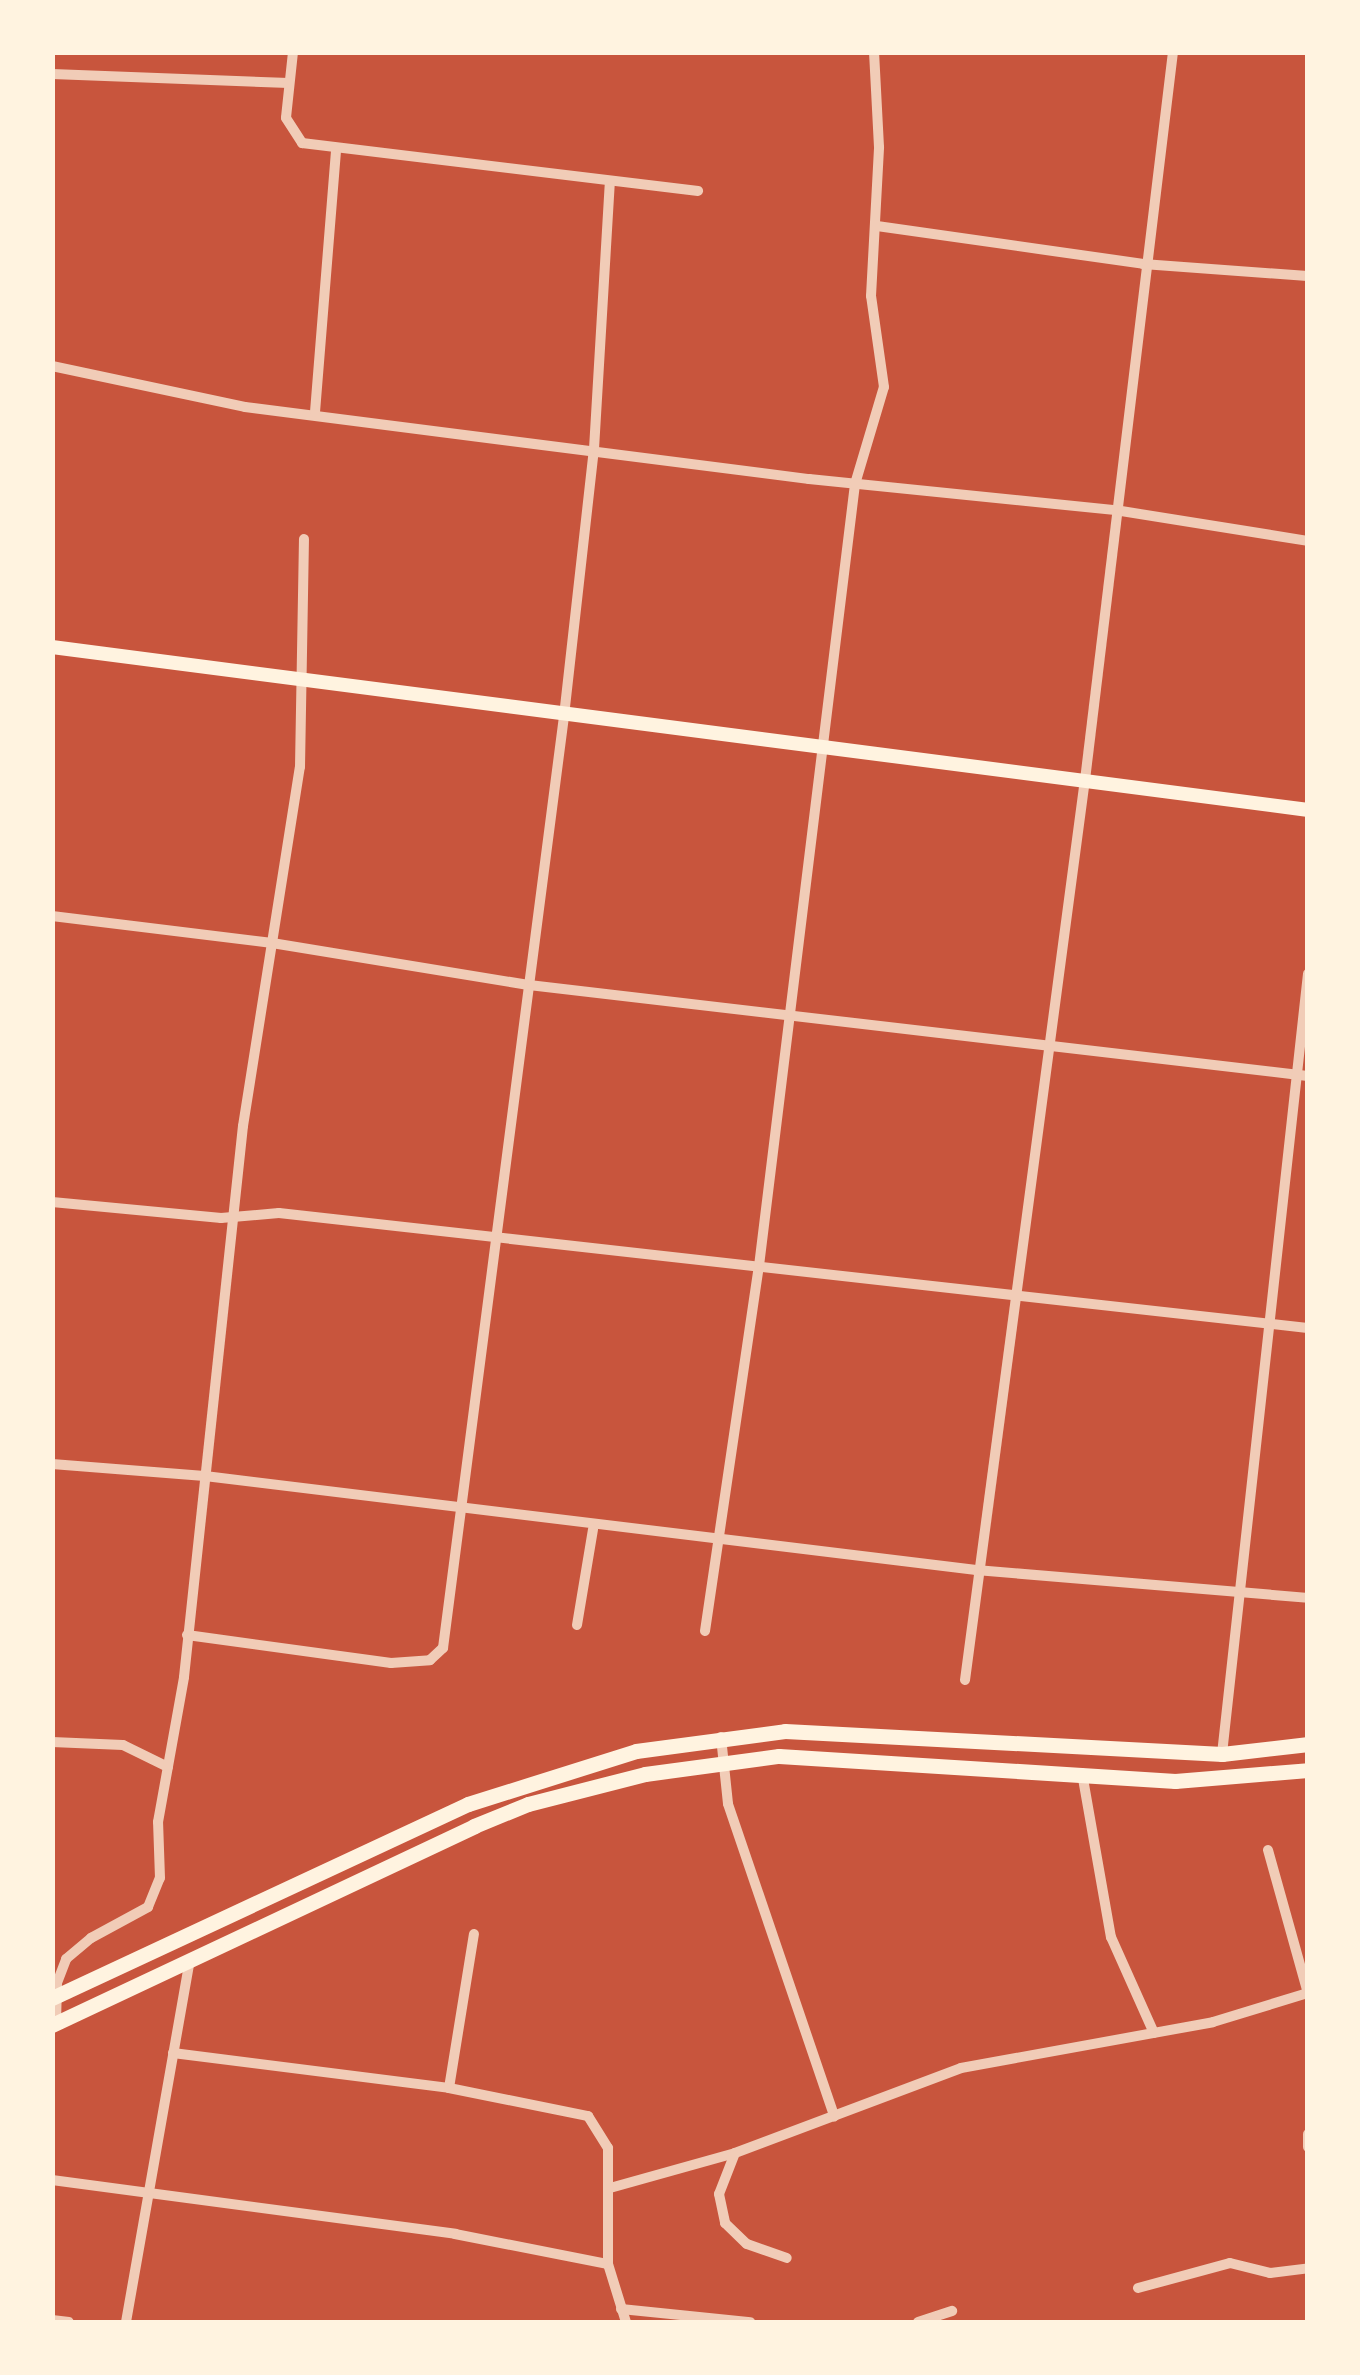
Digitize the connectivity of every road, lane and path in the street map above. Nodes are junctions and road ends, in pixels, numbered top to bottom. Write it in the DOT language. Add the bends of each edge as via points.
graph roads {
  1 [pos="294,52"];
  2 [pos="874,52"];
  3 [pos="1173,52"];
  4 [pos="52,74"];
  5 [pos="289,83"];
  6 [pos="336,150"];
  7 [pos="610,180"];
  8 [pos="698,191"];
  9 [pos="877,226"];
  10 [pos="1143,264"];
  11 [pos="1308,276"];
  12 [pos="52,366"];
  13 [pos="315,412"];
  14 [pos="594,450"];
  15 [pos="855,484"];
  16 [pos="1115,510"];
  17 [pos="304,539"];
  18 [pos="1308,541"];
  19 [pos="52,647"];
  20 [pos="304,675"];
  21 [pos="564,716"];
  22 [pos="822,748"];
  23 [pos="1085,780"];
  24 [pos="1308,810"];
  25 [pos="52,916"];
  26 [pos="272,943"];
  27 [pos="1308,974"];
  28 [pos="529,985"];
  29 [pos="792,1016"];
  30 [pos="1046,1046"];
  31 [pos="1294,1074"];
  32 [pos="1308,1076"];
  33 [pos="52,1202"];
  34 [pos="232,1217"];
  35 [pos="499,1236"];
  36 [pos="760,1266"];
  37 [pos="1016,1294"];
  38 [pos="1266,1323"];
  39 [pos="1308,1328"];
  40 [pos="52,1464"];
  41 [pos="205,1476"];
  42 [pos="463,1511"];
  43 [pos="593,1528"];
  44 [pos="723,1542"];
  45 [pos="976,1570"];
  46 [pos="1237,1592"];
  47 [pos="1308,1598"];
  48 [pos="577,1625"];
  49 [pos="705,1632"];
  50 [pos="187,1635"];
  51 [pos="965,1680"];
  52 [pos="721,1737"];
  53 [pos="52,1742"];
  54 [pos="1308,1744"];
  55 [pos="1222,1754"];
  56 [pos="722,1760"];
  57 [pos="168,1767"];
  58 [pos="1308,1770"];
  59 [pos="1082,1772"];
  60 [pos="1268,1850"];
  61 [pos="474,1934"];
  62 [pos="190,1960"];
  63 [pos="1308,1993"];
  64 [pos="54,1997"];
  65 [pos="54,2024"];
  66 [pos="1154,2033"];
  67 [pos="173,2052"];
  68 [pos="450,2088"];
  69 [pos="834,2116"];
  70 [pos="1308,2134"];
  71 [pos="1308,2147"];
  72 [pos="734,2153"];
  73 [pos="52,2180"];
  74 [pos="610,2188"];
  75 [pos="146,2192"];
  76 [pos="787,2258"];
  77 [pos="608,2264"];
  78 [pos="1308,2268"];
  79 [pos="1138,2288"];
  80 [pos="621,2309"];
  81 [pos="952,2311"];
  82 [pos="52,2320"];
  83 [pos="70,2322"];
  84 [pos="126,2322"];
  85 [pos="626,2322"];
  86 [pos="750,2322"];
  87 [pos="918,2322"];
  1 -- 5 [label="street"];
  2 -- 9 [label="street"];
  3 -- 10 [label="street"];
  4 -- 5 [label="street"];
  5 -- 6 [label="street" via="286,118 302,143"];
  6 -- 7 [label="street"];
  6 -- 13 [label="street"];
  7 -- 8 [label="street"];
  7 -- 14 [label="street"];
  9 -- 10 [label="street"];
  9 -- 15 [label="street" via="871,296 884,387"];
  10 -- 11 [label="street"];
  10 -- 16 [label="street"];
  12 -- 13 [label="street" via="196,400"];
  13 -- 14 [label="street"];
  14 -- 15 [label="street"];
  14 -- 21 [label="street"];
  15 -- 16 [label="street"];
  15 -- 22 [label="street"];
  16 -- 18 [label="street"];
  16 -- 23 [label="street"];
  17 -- 20 [label="street"];
  19 -- 20 [label="main road"];
  20 -- 21 [label="main road"];
  20 -- 26 [label="street" via="295,806"];
  21 -- 22 [label="main road"];
  21 -- 28 [label="street"];
  22 -- 23 [label="main road"];
  22 -- 29 [label="street"];
  23 -- 24 [label="main road"];
  23 -- 30 [label="street"];
  25 -- 26 [label="street"];
  26 -- 28 [label="street"];
  26 -- 34 [label="street"];
  27 -- 31 [label="street"];
  28 -- 29 [label="street"];
  28 -- 35 [label="street"];
  29 -- 30 [label="street"];
  29 -- 36 [label="street"];
  30 -- 31 [label="street"];
  30 -- 37 [label="street"];
  31 -- 32 [label="street"];
  31 -- 38 [label="street"];
  33 -- 34 [label="street"];
  34 -- 35 [label="street" via="279,1213"];
  34 -- 41 [label="street"];
  35 -- 36 [label="street"];
  35 -- 42 [label="street"];
  36 -- 37 [label="street"];
  36 -- 44 [label="street"];
  37 -- 38 [label="street"];
  37 -- 45 [label="street"];
  38 -- 39 [label="street"];
  38 -- 46 [label="street"];
  40 -- 41 [label="street"];
  41 -- 42 [label="street"];
  41 -- 50 [label="street"];
  42 -- 43 [label="street"];
  42 -- 50 [label="street" via="439,1656 351,1660"];
  43 -- 44 [label="street"];
  43 -- 48 [label="street"];
  44 -- 45 [label="street"];
  44 -- 49 [label="street"];
  45 -- 46 [label="street"];
  45 -- 51 [label="street"];
  46 -- 47 [label="street"];
  46 -- 55 [label="street"];
  50 -- 57 [label="street"];
  52 -- 55 [label="main road" via="785,1731"];
  52 -- 56 [label="street"];
  52 -- 64 [label="main road" via="578,1764 514,1784"];
  53 -- 57 [label="street" via="123,1745"];
  54 -- 55 [label="main road"];
  56 -- 59 [label="main road" via="818,1756"];
  56 -- 62 [label="main road" via="528,1804"];
  56 -- 69 [label="street" via="735,1828"];
  57 -- 64 [label="street" via="152,1902 74,1950"];
  58 -- 59 [label="main road" via="1222,1781"];
  59 -- 66 [label="street" via="1111,1938"];
  60 -- 63 [label="street"];
  61 -- 68 [label="street"];
  62 -- 65 [label="main road"];
  62 -- 67 [label="street"];
  63 -- 66 [label="street"];
  64 -- 65 [label="street"];
  66 -- 69 [label="street" via="961,2068"];
  67 -- 68 [label="street"];
  67 -- 75 [label="street"];
  68 -- 74 [label="street" via="588,2116 608,2148"];
  69 -- 72 [label="street"];
  70 -- 71 [label="street"];
  72 -- 74 [label="street"];
  72 -- 76 [label="street" via="719,2194 725,2223 747,2244"];
  73 -- 75 [label="street"];
  74 -- 77 [label="street"];
  75 -- 77 [label="street" via="455,2234"];
  75 -- 84 [label="street"];
  77 -- 80 [label="street"];
  78 -- 79 [label="street" via="1276,2274 1220,2264"];
  80 -- 85 [label="street"];
  80 -- 86 [label="street"];
  81 -- 87 [label="street"];
  82 -- 83 [label="street"];
}
